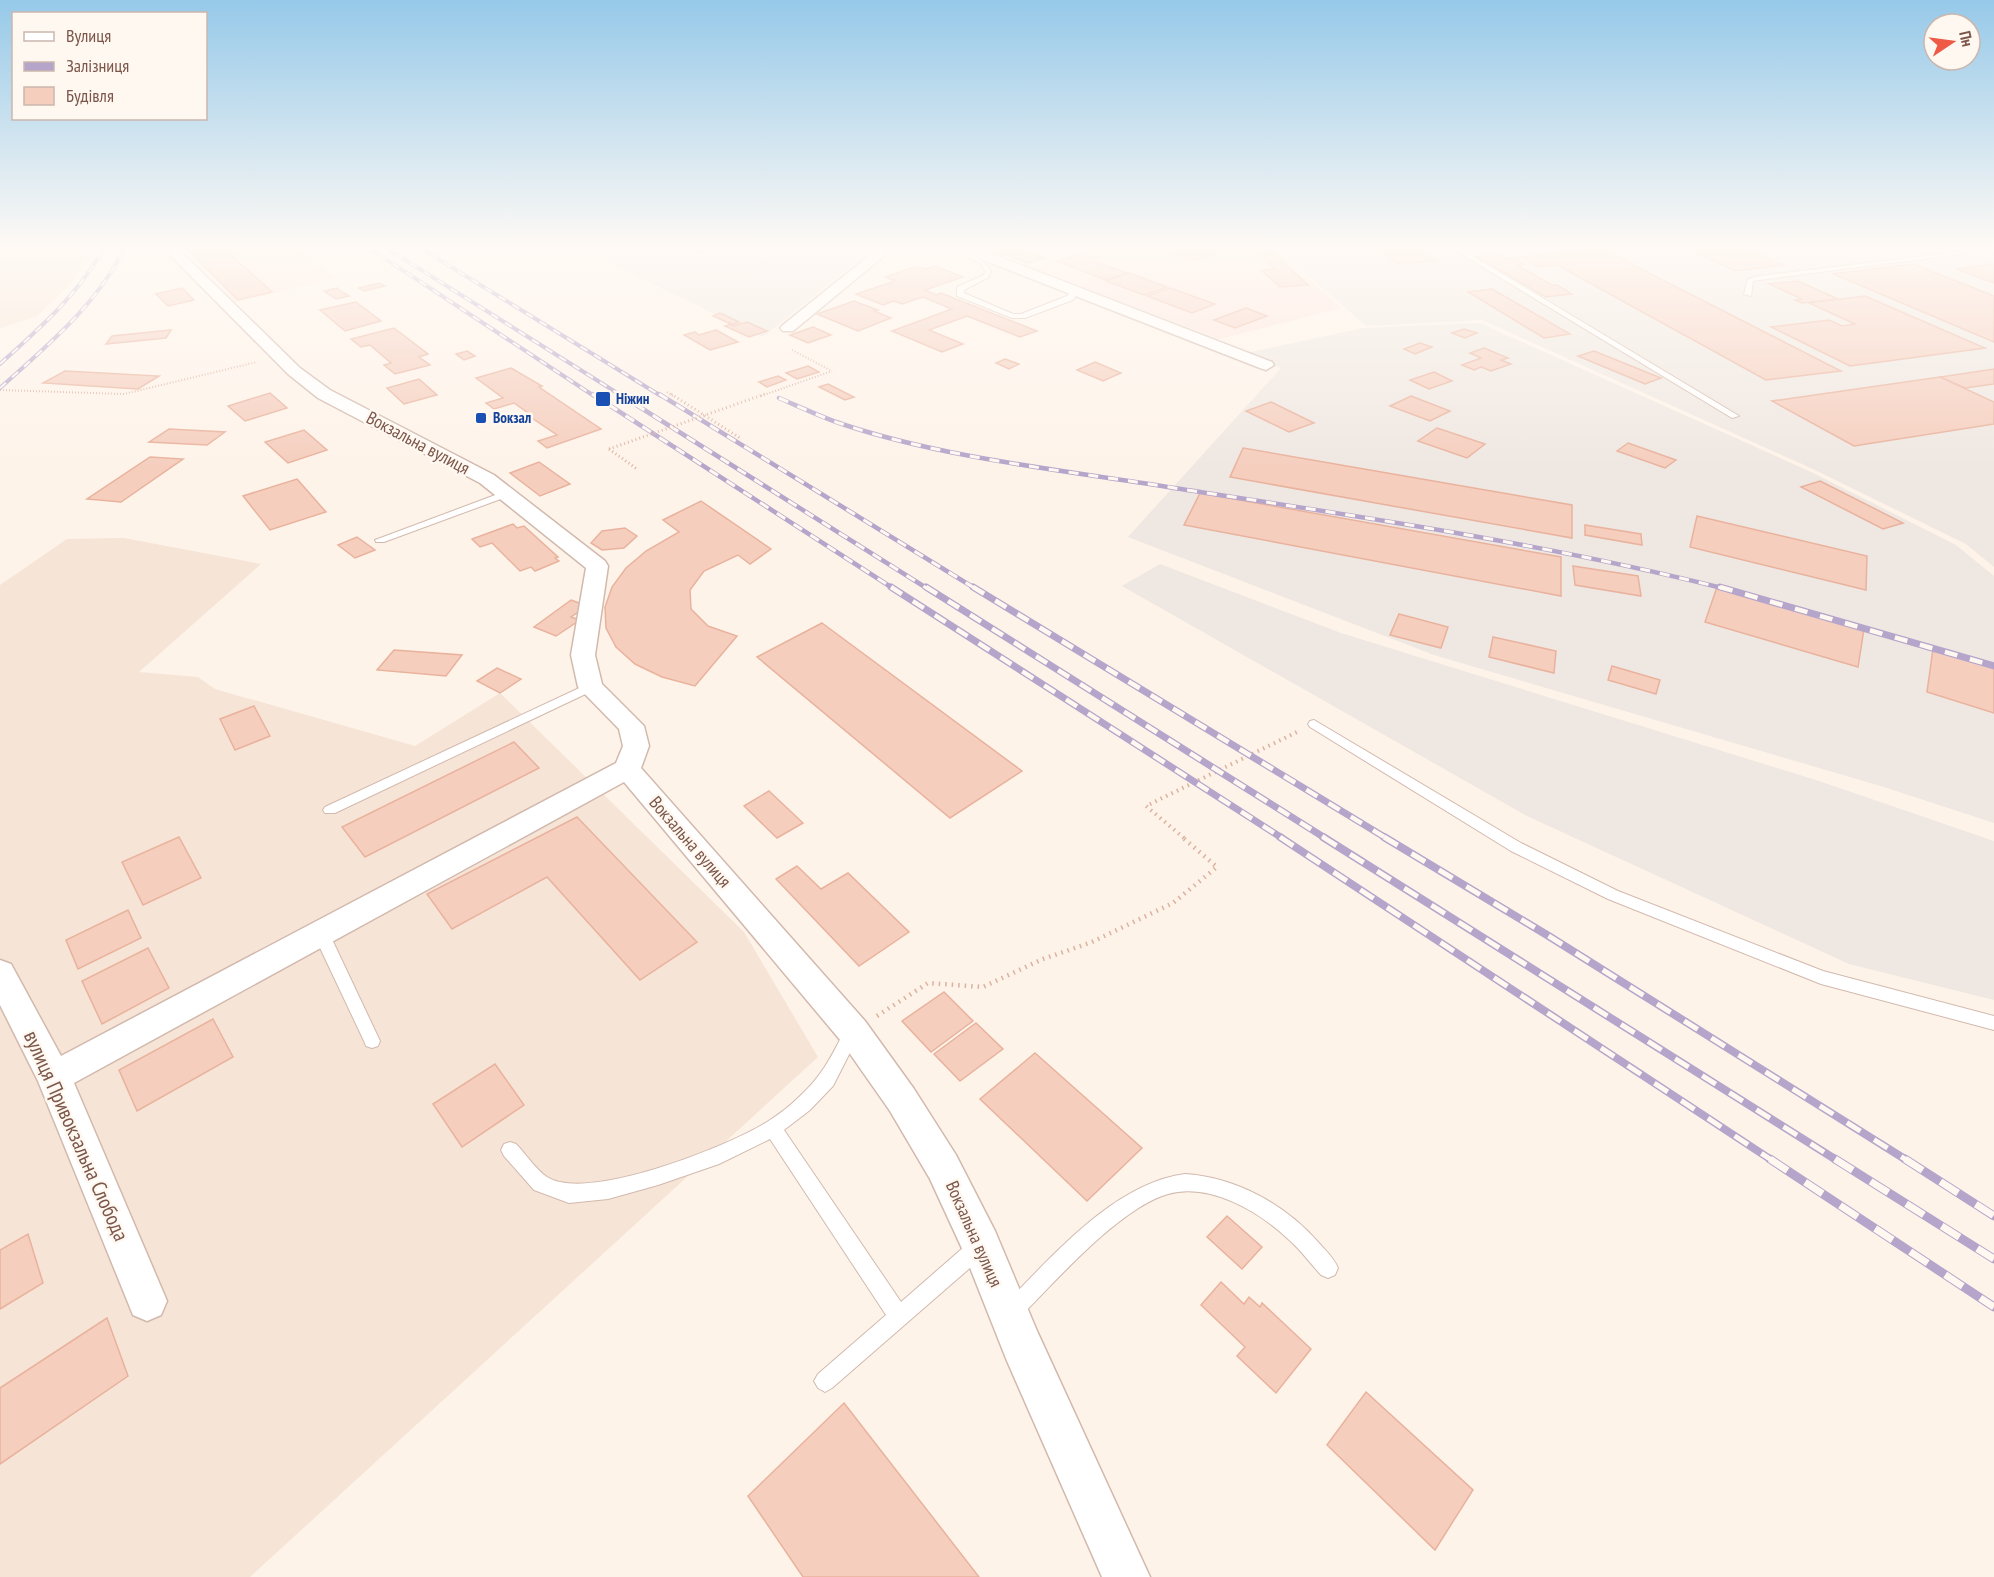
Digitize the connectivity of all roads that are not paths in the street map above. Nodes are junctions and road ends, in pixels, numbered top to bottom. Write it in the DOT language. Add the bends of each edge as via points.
graph roads {
  1 [pos="242,320"];
  2 [pos="798,320"];
  3 [pos="1149,320"];
  4 [pos="1573,320"];
  5 [pos="788,328"];
  6 [pos="1266,365"];
  7 [pos="1735,416"];
  8 [pos="506,494"];
  9 [pos="380,540"];
  10 [pos="590,687"];
  11 [pos="1314,724"];
  12 [pos="627,769"];
  13 [pos="330,810"];
  14 [pos="321,933"];
  15 [pos="0,973"];
  16 [pos="1994,1023"];
  17 [pos="853,1031"];
  18 [pos="372,1041"];
  19 [pos="54,1077"];
  20 [pos="772,1128"];
  21 [pos="510,1150"];
  22 [pos="981,1245"];
  23 [pos="1328,1268"];
  24 [pos="147,1301"];
  25 [pos="1009,1314"];
  26 [pos="899,1317"];
  27 [pos="825,1382"];
  28 [pos="1118,1572"];
  1 -- 8 [label="street, Вокзальна вулиця" via="294,371 324,394 487,479"];
  2 -- 5 [label="street"];
  3 -- 6 [label="street"];
  4 -- 7 [label="lane"];
  8 -- 9 [label="lane"];
  8 -- 10 [label="street, Вокзальна вулиця" via="597,566 583,655"];
  10 -- 12 [label="street" via="631,726 636,746"];
  10 -- 13 [label="lane"];
  11 -- 16 [label="lane" via="1516,848 1613,895 1821,977"];
  12 -- 14 [label="street"];
  12 -- 17 [label="street, Вокзальна вулиця"];
  14 -- 18 [label="lane"];
  14 -- 19 [label="street"];
  15 -- 19 [label="street, вулиця Привокзальна Слобода"];
  17 -- 20 [label="lane" via="827,1081"];
  17 -- 22 [label="street, Вокзальна вулиця" via="943,1167"];
  19 -- 24 [label="street, вулиця Привокзальна Слобода"];
  20 -- 21 [label="lane" via="712,1158 658,1176 608,1190 569,1194 541,1184"];
  20 -- 26 [label="lane"];
  22 -- 25 [label="street, Вокзальна вулиця"];
  22 -- 26 [label="lane"];
  23 -- 25 [label="lane" via="1289,1226 1260,1206 1196,1183 1169,1185 1109,1219"];
  25 -- 28 [label="street, Вокзальна вулиця"];
  26 -- 27 [label="lane"];
}
